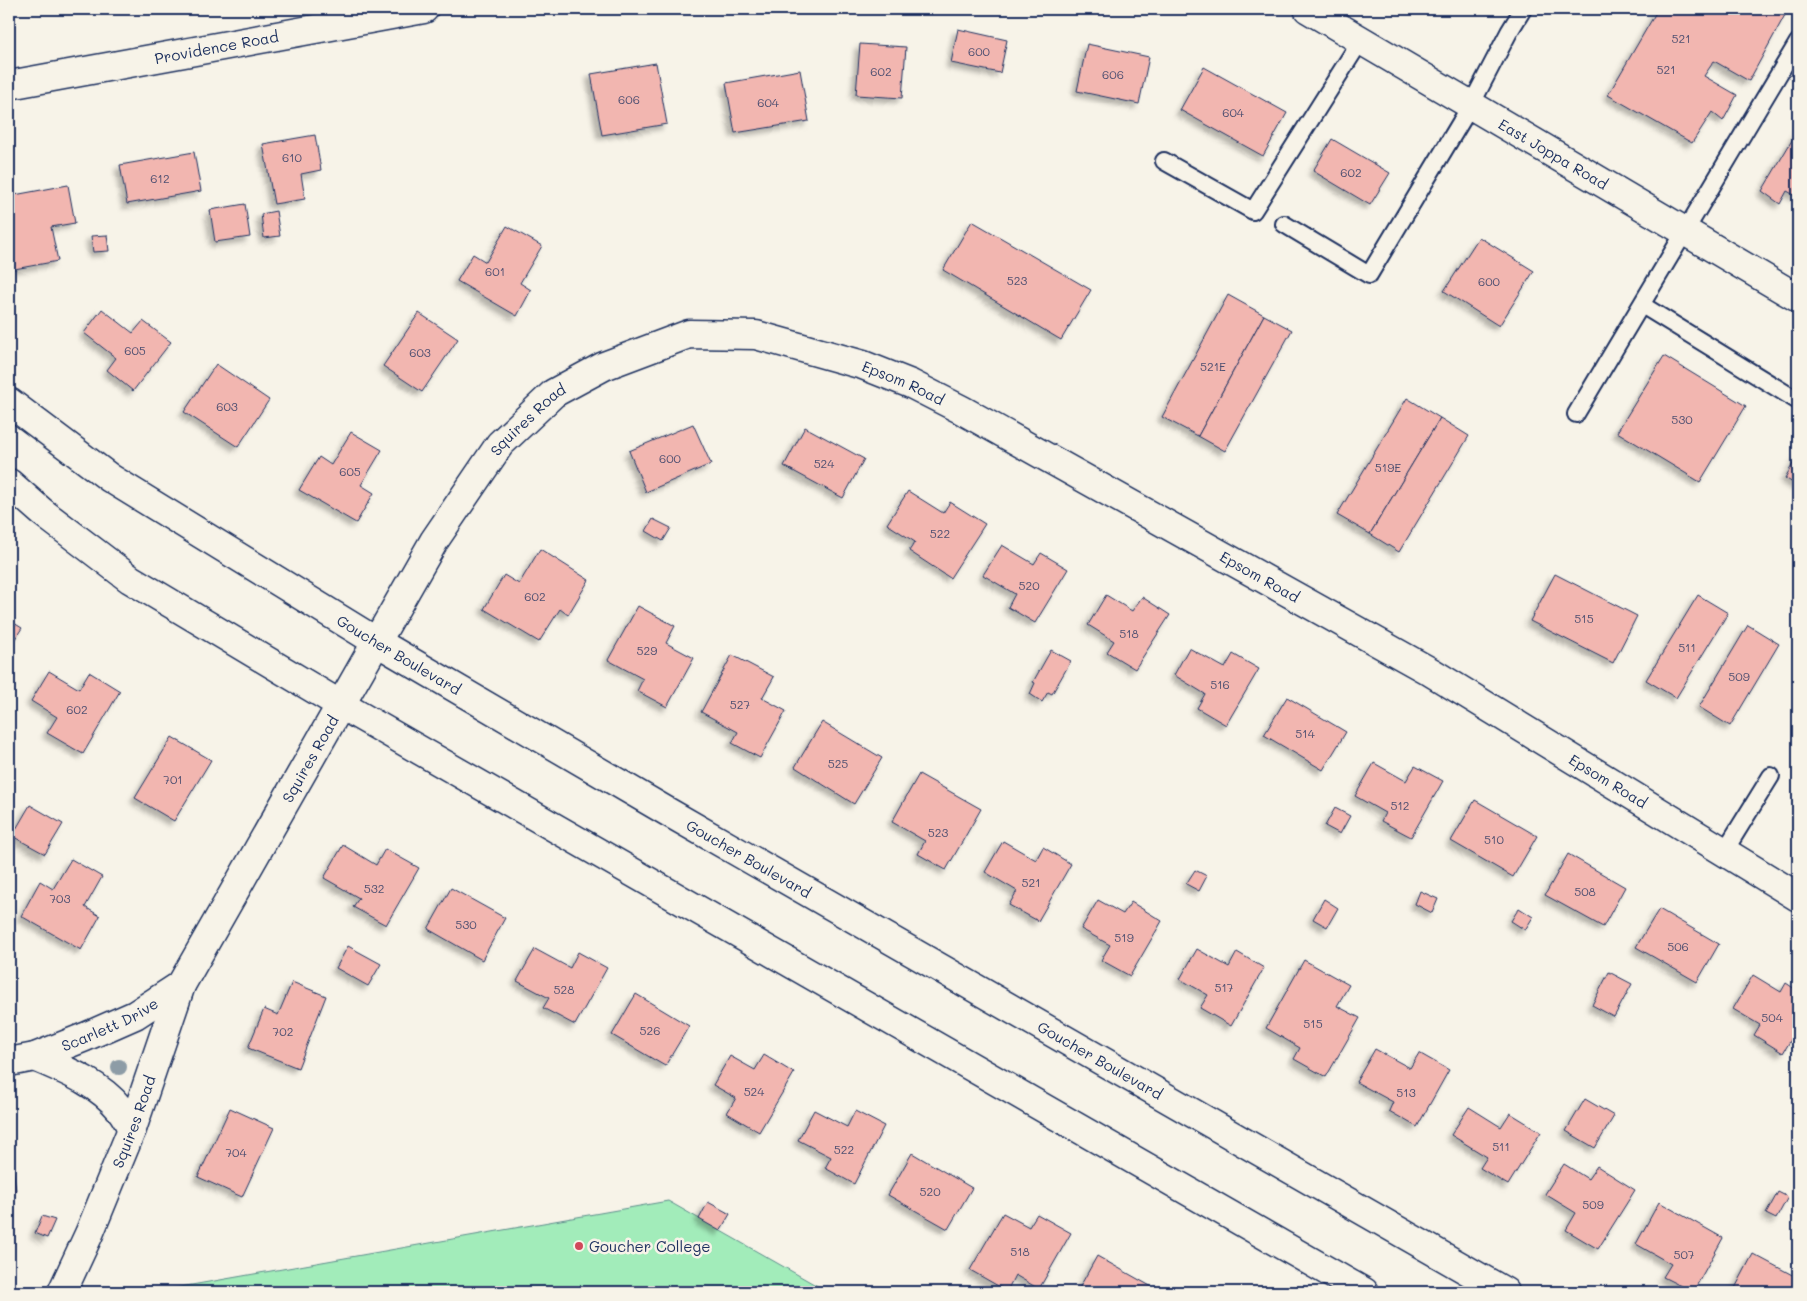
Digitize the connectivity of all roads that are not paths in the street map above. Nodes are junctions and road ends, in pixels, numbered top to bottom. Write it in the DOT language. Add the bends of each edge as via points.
graph roads {
  1 [pos="418,9"];
  2 [pos="1308,9"];
  3 [pos="1522,9"];
  4 [pos="1361,40"];
  5 [pos="1798,42"];
  6 [pos="9,85"];
  7 [pos="1471,104"];
  8 [pos="1164,161"];
  9 [pos="1284,224"];
  10 [pos="1685,231"];
  11 [pos="1798,298"];
  12 [pos="1642,305"];
  13 [pos="689,334"];
  14 [pos="1798,401"];
  15 [pos="9,402"];
  16 [pos="1576,414"];
  17 [pos="9,483"];
  18 [pos="377,642"];
  19 [pos="341,705"];
  20 [pos="1771,776"];
  21 [pos="1724,852"];
  22 [pos="1798,897"];
  23 [pos="181,986"];
  24 [pos="22,1059"];
  25 [pos="132,1129"];
  26 [pos="62,1292"];
  27 [pos="1364,1292"];
  28 [pos="1504,1292"];
  1 -- 6 [label="main road, Providence Road"];
  2 -- 4 [label="main road, East Joppa Road"];
  3 -- 7 [label="lane"];
  4 -- 7 [label="main road, East Joppa Road"];
  4 -- 8 [label="lane" via="1253,211"];
  5 -- 10 [label="lane"];
  7 -- 9 [label="lane" via="1369,275"];
  7 -- 10 [label="main road, East Joppa Road"];
  10 -- 11 [label="main road, East Joppa Road"];
  10 -- 12 [label="lane"];
  12 -- 14 [label="lane"];
  12 -- 16 [label="lane"];
  13 -- 18 [label="main road, Squires Road" via="604,366 554,393 500,444 434,541"];
  13 -- 21 [label="main road, Epsom Road" via="756,336 863,365 910,384 1431,672"];
  15 -- 18 [label="main road, Goucher Boulevard" via="110,478"];
  17 -- 19 [label="main road" via="130,579"];
  18 -- 19 [label="main road, Squires Road"];
  18 -- 28 [label="main road, Goucher Boulevard"];
  19 -- 23 [label="main road, Squires Road"];
  19 -- 27 [label="main road"];
  20 -- 21 [label="lane"];
  21 -- 22 [label="main road, Epsom Road"];
  23 -- 24 [label="main road, Scarlett Drive" via="134,1015"];
  23 -- 25 [label="main road, Squires Road"];
  24 -- 25 [label="main road, Scarlett Drive" via="68,1071 101,1091 120,1110"];
  25 -- 26 [label="main road, Squires Road"];
}
